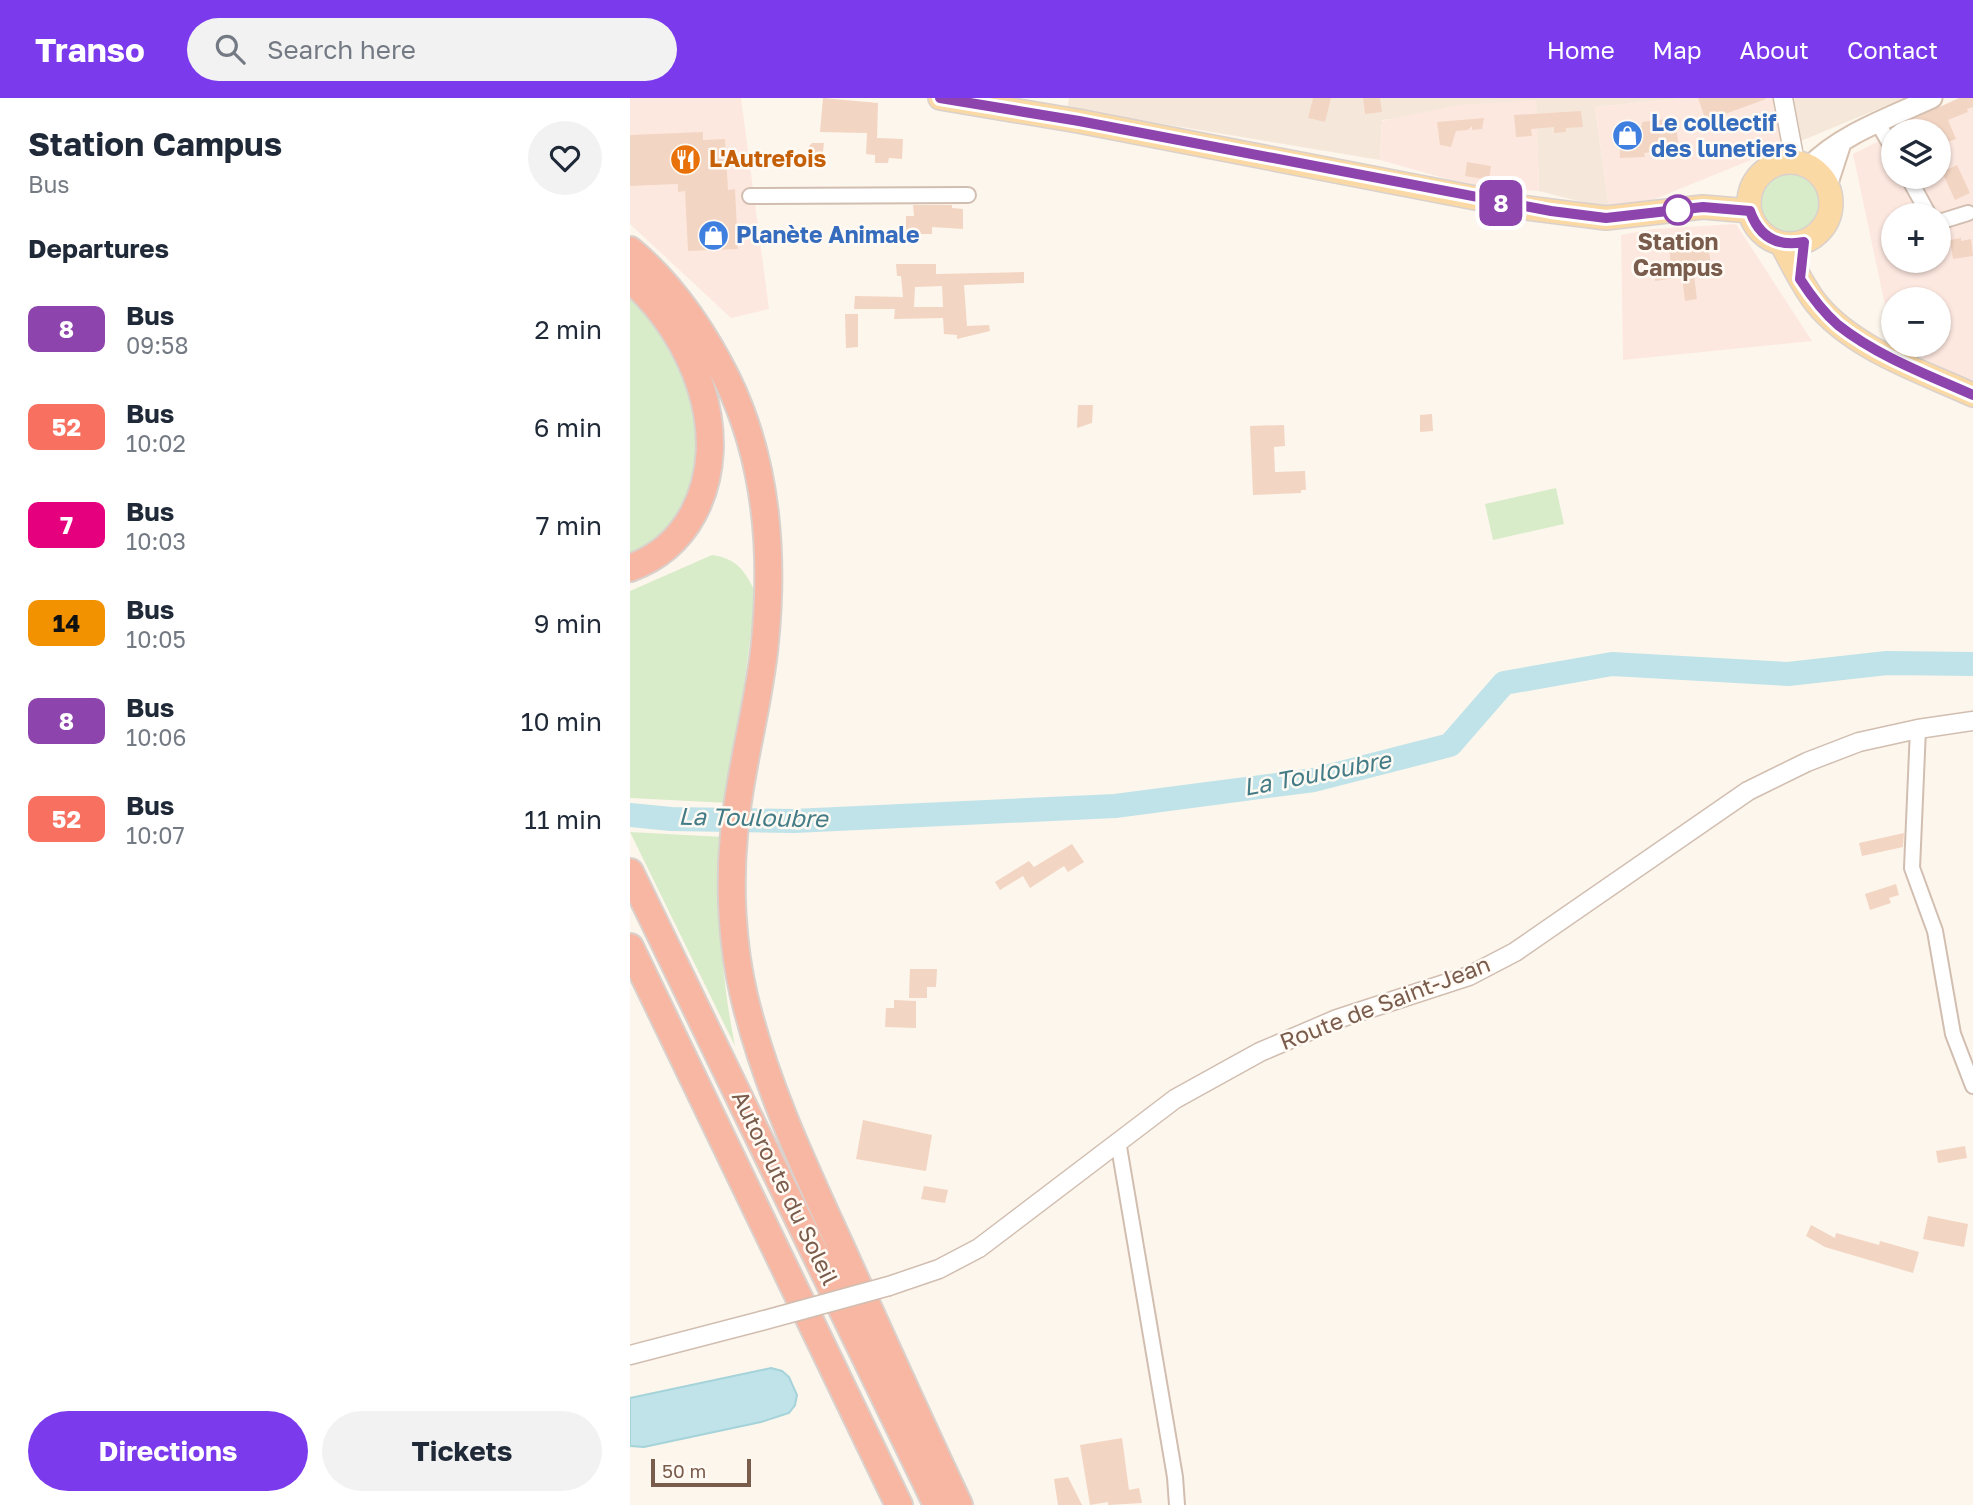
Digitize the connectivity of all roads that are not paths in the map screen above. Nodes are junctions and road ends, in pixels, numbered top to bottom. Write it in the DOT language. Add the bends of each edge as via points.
graph roads {
  1 [pos="940,98"];
  2 [pos="968,98"];
  3 [pos="1783,98"];
  4 [pos="1932,98"];
  5 [pos="997,107"];
  6 [pos="1878,123"];
  7 [pos="1881,128"];
  8 [pos="1841,143"];
  9 [pos="1802,164"];
  10 [pos="1827,186"];
  11 [pos="968,195"];
  12 [pos="750,196"];
  13 [pos="1751,200"];
  14 [pos="1968,213"];
  15 [pos="1951,218"];
  16 [pos="1804,242"];
  17 [pos="1781,243"];
  18 [pos="630,250"];
  19 [pos="630,279"];
  20 [pos="1800,279"];
  21 [pos="1973,395"];
  22 [pos="630,568"];
  23 [pos="1973,721"];
  24 [pos="1918,729"];
  25 [pos="630,872"];
  26 [pos="630,947"];
  27 [pos="1973,1086"];
  28 [pos="1118,1141"];
  29 [pos="630,1355"];
  30 [pos="899,1505"];
  31 [pos="937,1505"];
  32 [pos="959,1505"];
  33 [pos="1177,1505"];
  1 -- 5 [label="main road"];
  2 -- 5 [label="main road"];
  3 -- 9 [label="street"];
  4 -- 6 [label="main road"];
  5 -- 13 [label="main road" via="1606,218"];
  6 -- 7 [label="street"];
  6 -- 8 [label="main road"];
  8 -- 9 [label="main road"];
  8 -- 10 [label="main road"];
  9 -- 10 [label="main road" via="1819,174"];
  9 -- 13 [label="main road" via="1769,168 1758,177"];
  10 -- 16 [label="main road" via="1830,212 1825,225"];
  11 -- 12 [label="street"];
  13 -- 17 [label="main road" via="1760,232"];
  14 -- 15 [label="street"];
  16 -- 17 [label="main road"];
  16 -- 20 [label="main road"];
  17 -- 20 [label="main road"];
  18 -- 32 [label="highway" via="649,265 695,322 718,361 738,401 761,476 770,558 765,644 734,834 735,950 744,996 787,1129"];
  19 -- 22 [label="highway" via="684,347 710,425 711,462 700,501 674,543"];
  20 -- 21 [label="main road" via="1839,325 1887,355"];
  23 -- 24 [label="street, Route de Saint-Jean"];
  24 -- 27 [label="street" via="1912,868 1935,931 1953,1034"];
  24 -- 28 [label="street, Route de Saint-Jean" via="1860,742 1748,791 1515,952 1469,976 1337,1019 1260,1052 1175,1099"];
  25 -- 31 [label="highway, Autoroute du Soleil"];
  26 -- 30 [label="highway, Autoroute du Soleil"];
  28 -- 29 [label="street, Route de Saint-Jean, bridge" via="1018,1221 939,1269"];
  28 -- 33 [label="street"];
}
